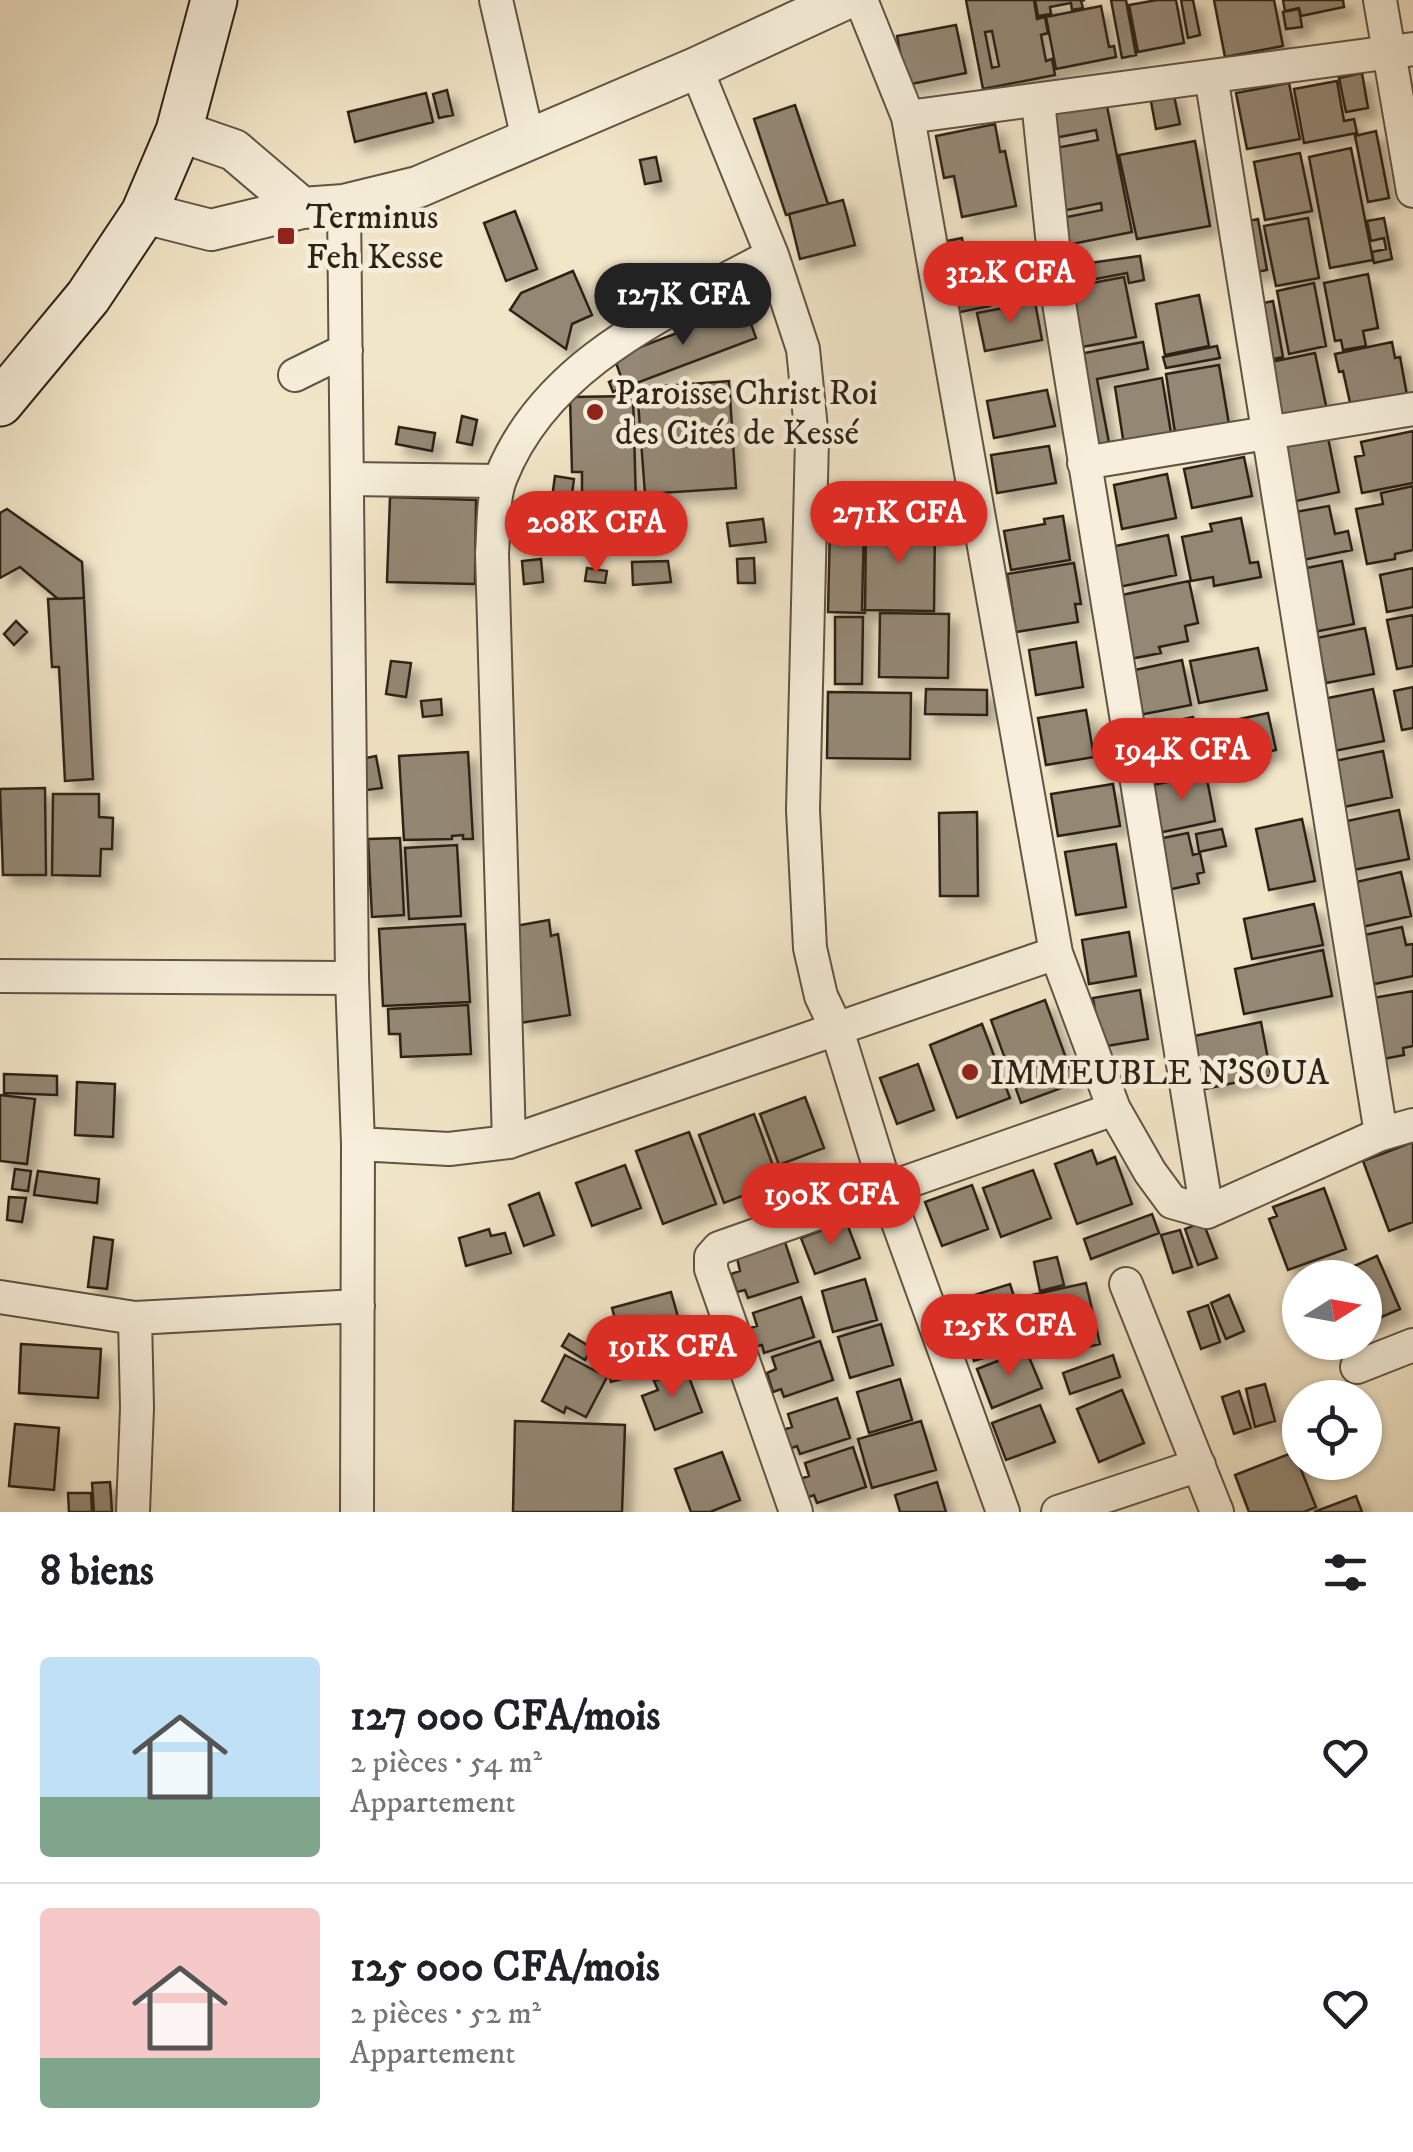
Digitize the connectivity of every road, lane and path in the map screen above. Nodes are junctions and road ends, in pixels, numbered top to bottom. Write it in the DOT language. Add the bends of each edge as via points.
graph roads {
  1 [pos="214,0"];
  2 [pos="496,0"];
  3 [pos="843,0"];
  4 [pos="861,0"];
  5 [pos="1380,0"];
  6 [pos="1402,51"];
  7 [pos="696,68"];
  8 [pos="1211,76"];
  9 [pos="1038,101"];
  10 [pos="908,117"];
  11 [pos="179,131"];
  12 [pos="528,139"];
  13 [pos="1413,191"];
  14 [pos="344,205"];
  15 [pos="302,208"];
  16 [pos="144,213"];
  17 [pos="772,255"];
  18 [pos="346,350"];
  19 [pos="295,375"];
  20 [pos="0,403"];
  21 [pos="1413,408"];
  22 [pos="1267,435"];
  23 [pos="1084,463"];
  24 [pos="338,467"];
  25 [pos="499,481"];
  26 [pos="1056,954"];
  27 [pos="0,976"];
  28 [pos="352,978"];
  29 [pos="837,1030"];
  30 [pos="1114,1110"];
  31 [pos="1413,1125"];
  32 [pos="1381,1134"];
  33 [pos="509,1142"];
  34 [pos="358,1144"];
  35 [pos="887,1192"];
  36 [pos="1207,1212"];
  37 [pos="1126,1284"];
  38 [pos="0,1297"];
  39 [pos="358,1306"];
  40 [pos="135,1318"];
  41 [pos="1413,1345"];
  42 [pos="1357,1366"];
  43 [pos="1199,1464"];
  44 [pos="133,1512"];
  45 [pos="357,1512"];
  46 [pos="796,1512"];
  47 [pos="1003,1512"];
  48 [pos="1058,1512"];
  49 [pos="1217,1512"];
  1 -- 11 [label="main road"];
  2 -- 12 [label="street"];
  3 -- 7 [label="street"];
  4 -- 10 [label="street"];
  5 -- 6 [label="street"];
  6 -- 8 [label="street"];
  6 -- 13 [label="street"];
  7 -- 12 [label="street"];
  7 -- 17 [label="street"];
  8 -- 9 [label="street"];
  8 -- 22 [label="street"];
  9 -- 10 [label="street"];
  9 -- 23 [label="street"];
  10 -- 26 [label="street"];
  11 -- 15 [label="street" via="234,150"];
  11 -- 16 [label="main road"];
  12 -- 14 [label="street" via="418,187"];
  14 -- 15 [label="street"];
  14 -- 18 [label="street"];
  15 -- 16 [label="street" via="210,230"];
  16 -- 20 [label="main road" via="88,297"];
  17 -- 25 [label="street" via="610,345 549,398"];
  17 -- 29 [label="street" via="804,348 812,439 804,810 810,948"];
  18 -- 19 [label="street"];
  18 -- 24 [label="street"];
  21 -- 22 [label="street"];
  22 -- 23 [label="street"];
  22 -- 32 [label="street"];
  23 -- 36 [label="street"];
  24 -- 25 [label="street"];
  24 -- 28 [label="street"];
  25 -- 33 [label="street" via="492,553"];
  26 -- 29 [label="street"];
  26 -- 30 [label="street"];
  27 -- 28 [label="street"];
  28 -- 34 [label="street"];
  29 -- 33 [label="street"];
  29 -- 35 [label="street"];
  30 -- 35 [label="street"];
  30 -- 36 [label="street" via="1172,1202"];
  31 -- 32 [label="street"];
  32 -- 36 [label="street"];
  33 -- 34 [label="street" via="449,1149"];
  34 -- 39 [label="street"];
  35 -- 46 [label="street" via="711,1256"];
  35 -- 47 [label="street"];
  37 -- 43 [label="street"];
  38 -- 40 [label="street"];
  39 -- 40 [label="street"];
  39 -- 45 [label="street"];
  40 -- 44 [label="street"];
  41 -- 42 [label="street"];
  43 -- 48 [label="street"];
  43 -- 49 [label="street"];
}
